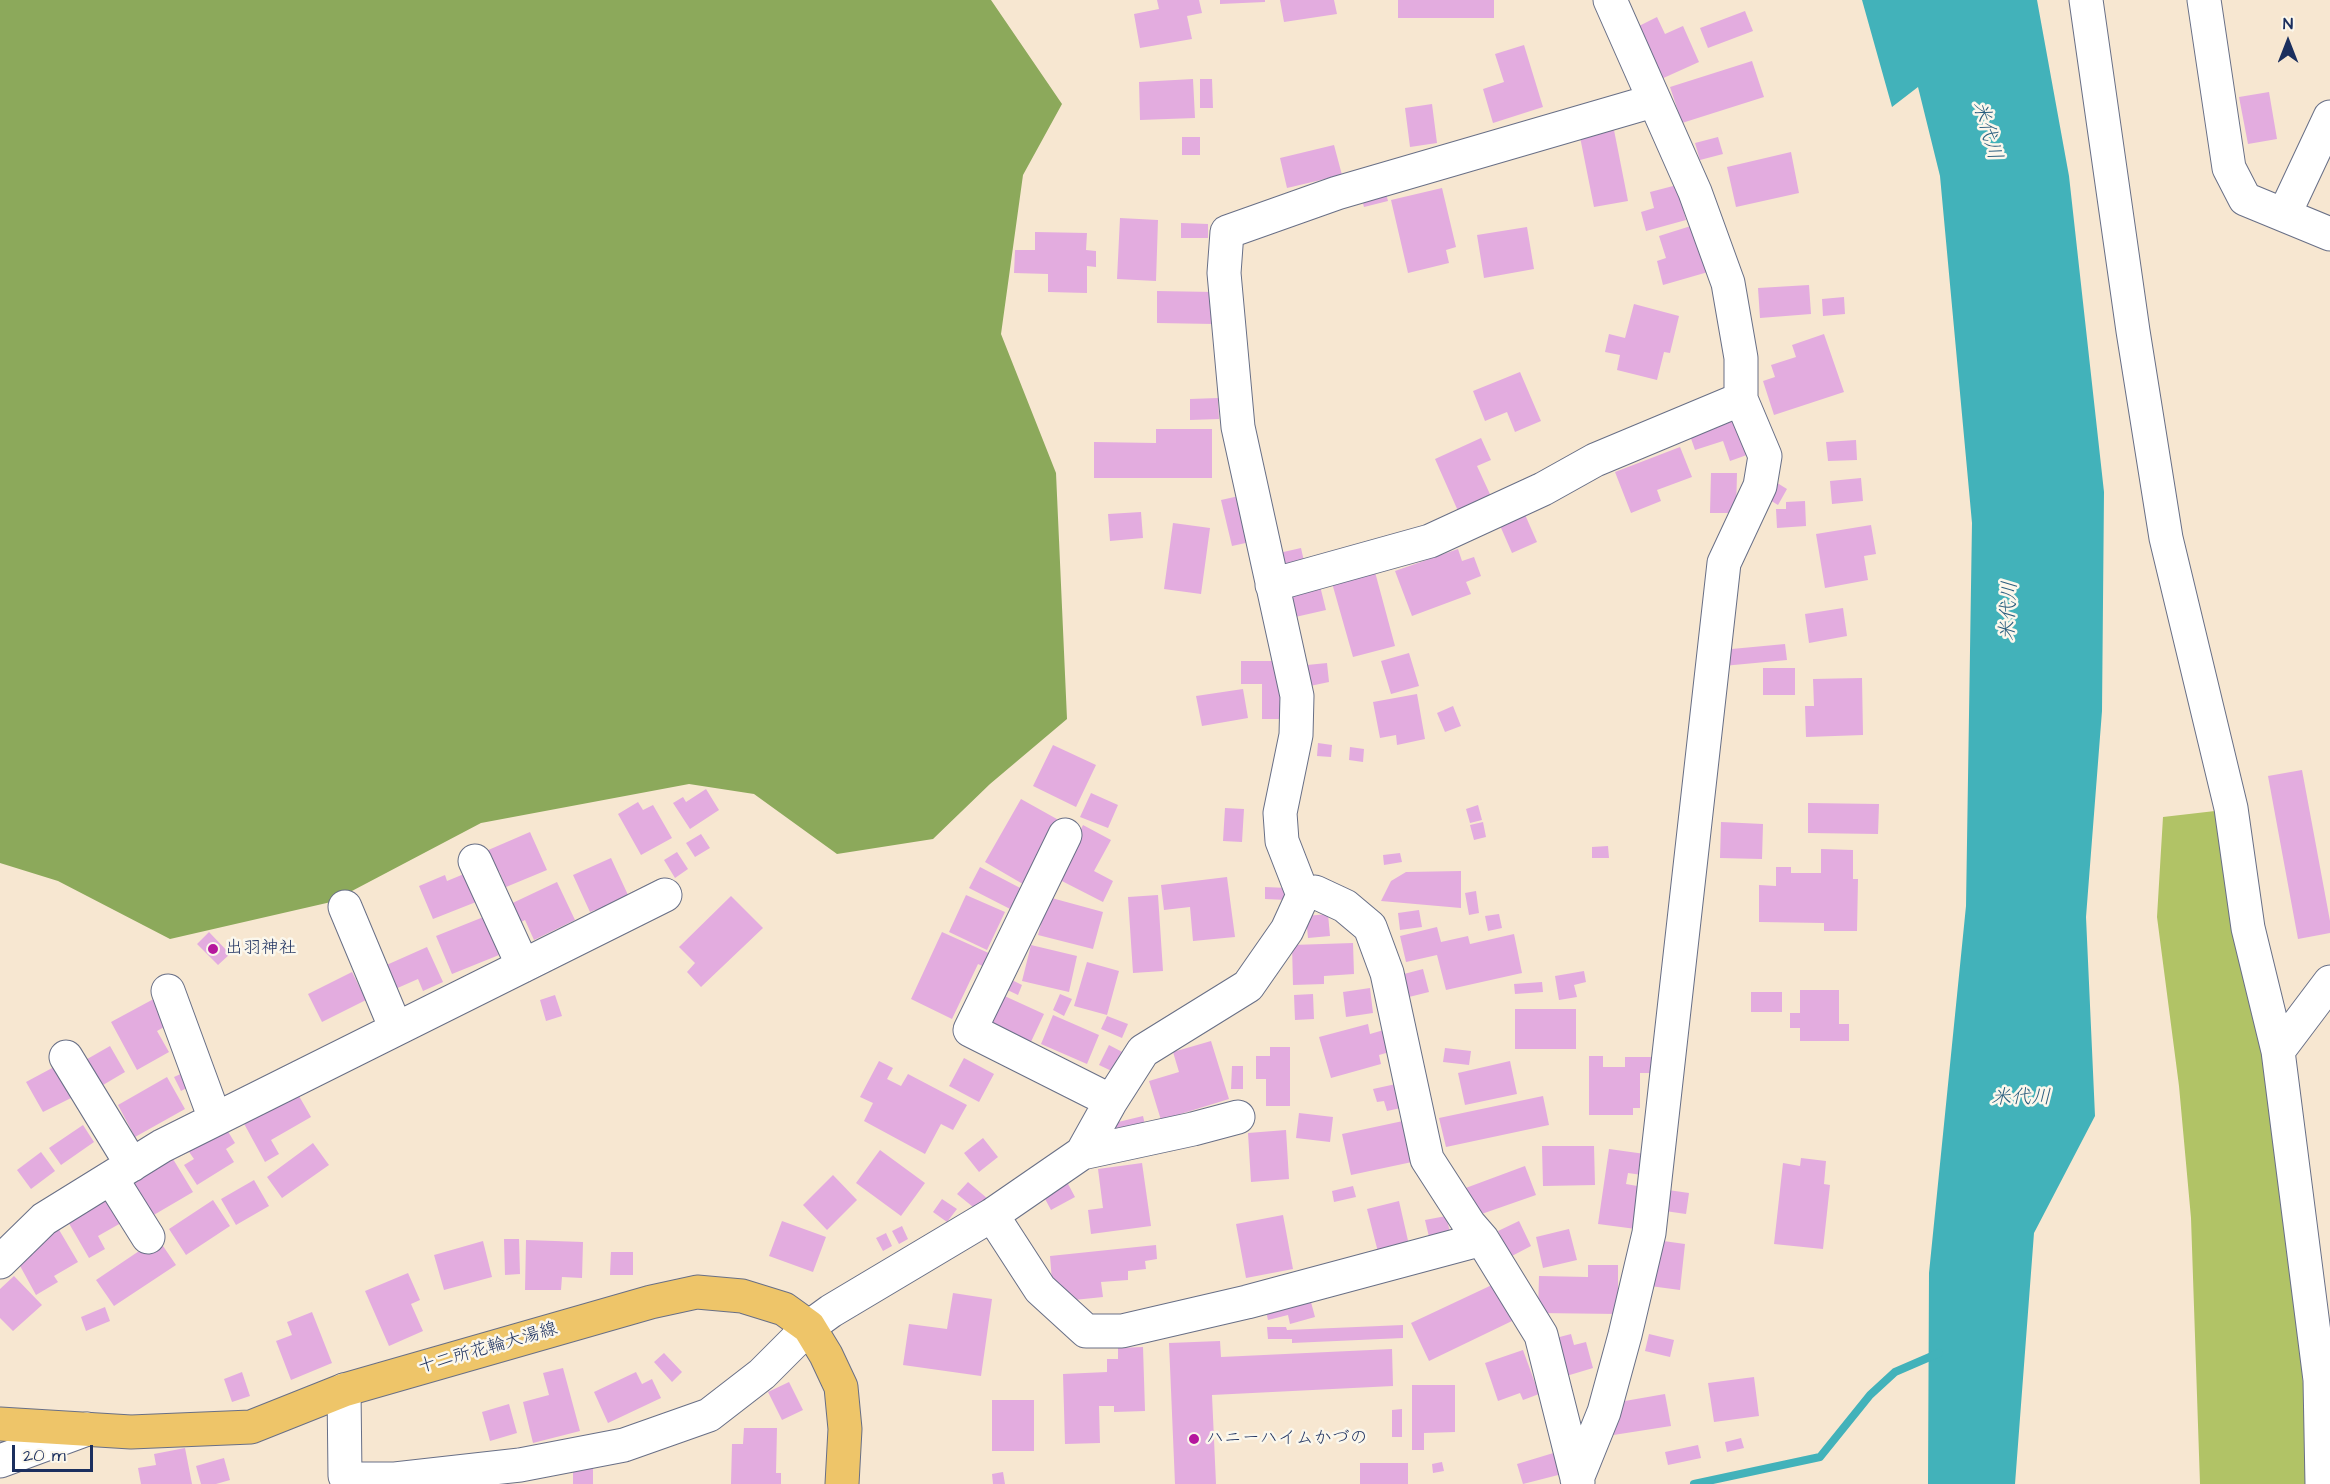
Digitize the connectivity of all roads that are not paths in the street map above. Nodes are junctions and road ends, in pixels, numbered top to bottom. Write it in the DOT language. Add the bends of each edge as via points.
graph roads {
  1 [pos="1610,0"];
  2 [pos="2086,0"];
  3 [pos="2204,0"];
  4 [pos="1653,101"];
  5 [pos="2330,117"];
  6 [pos="2284,215"];
  7 [pos="2330,234"];
  8 [pos="1741,399"];
  9 [pos="1272,585"];
  10 [pos="1065,835"];
  11 [pos="475,861"];
  12 [pos="665,895"];
  13 [pos="1303,895"];
  14 [pos="345,907"];
  15 [pos="523,966"];
  16 [pos="2330,982"];
  17 [pos="168,991"];
  18 [pos="396,1029"];
  19 [pos="2278,1052"];
  20 [pos="66,1057"];
  21 [pos="1111,1101"];
  22 [pos="1238,1118"];
  23 [pos="215,1119"];
  24 [pos="1082,1153"];
  25 [pos="121,1171"];
  26 [pos="992,1215"];
  27 [pos="148,1237"];
  28 [pos="1482,1239"];
  29 [pos="0,1262"];
  30 [pos="809,1327"];
  31 [pos="2323,1349"];
  32 [pos="344,1390"];
  33 [pos="0,1424"];
  34 [pos="87,1430"];
  35 [pos="0,1461"];
  36 [pos="842,1481"];
  37 [pos="1578,1481"];
  38 [pos="2322,1484"];
  1 -- 4 [label="street"];
  2 -- 19 [label="street" via="2166,537 2231,808 2248,928"];
  3 -- 6 [label="street" via="2229,168 2245,199"];
  4 -- 8 [label="street" via="1695,192 1728,283 1741,358"];
  4 -- 9 [label="street" via="1337,192 1227,232 1224,273 1238,427"];
  5 -- 6 [label="street"];
  6 -- 7 [label="street"];
  8 -- 9 [label="street" via="1595,459 1543,489 1430,541"];
  8 -- 37 [label="street" via="1765,456 1760,486 1724,563 1649,1233 1604,1412"];
  9 -- 13 [label="street" via="1297,696 1296,735 1280,813 1282,841"];
  10 -- 21 [label="street" via="970,1030"];
  11 -- 15 [label="street"];
  12 -- 15 [label="street"];
  13 -- 21 [label="street" via="1287,930 1248,986 1143,1051"];
  13 -- 28 [label="street" via="1315,892 1345,906 1370,927 1388,974 1428,1159"];
  14 -- 18 [label="street"];
  15 -- 18 [label="street"];
  16 -- 19 [label="street"];
  17 -- 23 [label="street"];
  18 -- 23 [label="street"];
  19 -- 31 [label="street"];
  20 -- 25 [label="street"];
  21 -- 24 [label="street"];
  22 -- 24 [label="street"];
  23 -- 25 [label="street"];
  24 -- 26 [label="street"];
  25 -- 27 [label="street"];
  25 -- 29 [label="street" via="44,1219"];
  26 -- 28 [label="street" via="1040,1289 1086,1330 1122,1331"];
  26 -- 30 [label="street"];
  28 -- 37 [label="street" via="1541,1335"];
  30 -- 32 [label="main road, 十二所花輪大湯線" via="784,1309 742,1296 697,1292"];
  30 -- 32 [label="street" via="762,1374 709,1415 624,1445 520,1465 395,1479 345,1476"];
  30 -- 36 [label="main road, 十二所花輪大湯線" via="841,1387 845,1429"];
  31 -- 38 [label="street"];
  32 -- 34 [label="main road, 十二所花輪大湯線" via="251,1427"];
  33 -- 34 [label="main road, 十二所花輪大湯線"];
  34 -- 35 [label="street"];
}
